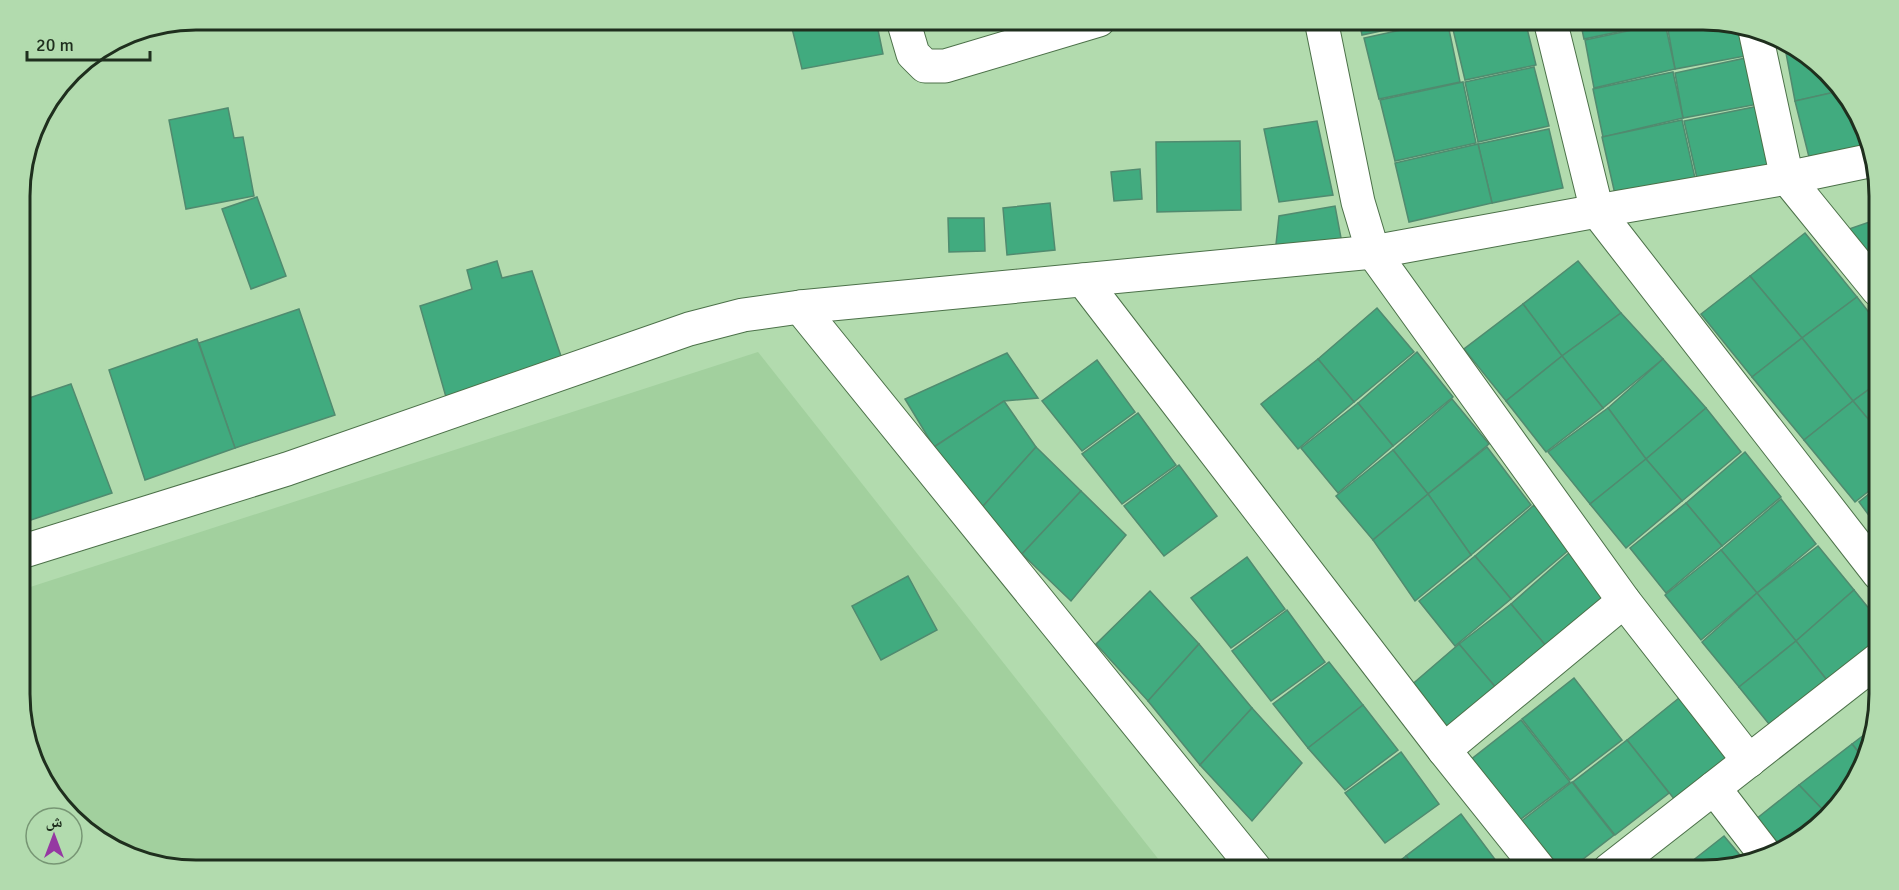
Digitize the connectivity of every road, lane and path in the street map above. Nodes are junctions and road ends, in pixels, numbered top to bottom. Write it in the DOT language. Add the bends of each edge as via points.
graph roads {
  1 [pos="906,30"];
  2 [pos="1066,30"];
  3 [pos="1323,30"];
  4 [pos="1552,30"];
  5 [pos="1757,40"];
  6 [pos="1865,162"];
  7 [pos="1787,178"];
  8 [pos="1597,211"];
  9 [pos="1373,252"];
  10 [pos="1869,279"];
  11 [pos="1083,280"];
  12 [pos="800,308"];
  13 [pos="30,549"];
  14 [pos="1869,561"];
  15 [pos="1624,601"];
  16 [pos="1869,666"];
  17 [pos="1444,750"];
  18 [pos="1749,761"];
  19 [pos="1714,788"];
  20 [pos="1761,849"];
  21 [pos="1248,860"];
  22 [pos="1532,860"];
  23 [pos="1623,860"];
  1 -- 2 [label="street" via="913,54 925,66 945,66"];
  3 -- 9 [label="street"];
  4 -- 8 [label="street"];
  5 -- 7 [label="street"];
  6 -- 7 [label="street"];
  7 -- 8 [label="street"];
  7 -- 10 [label="street"];
  8 -- 9 [label="street"];
  8 -- 14 [label="street"];
  9 -- 11 [label="street"];
  9 -- 15 [label="street"];
  11 -- 12 [label="street"];
  11 -- 17 [label="street"];
  12 -- 13 [label="street" via="743,315 689,329 287,469"];
  12 -- 21 [label="street"];
  15 -- 17 [label="street"];
  15 -- 18 [label="street"];
  16 -- 18 [label="street"];
  17 -- 22 [label="street"];
  18 -- 19 [label="street"];
  19 -- 20 [label="street"];
  19 -- 23 [label="street"];
}
